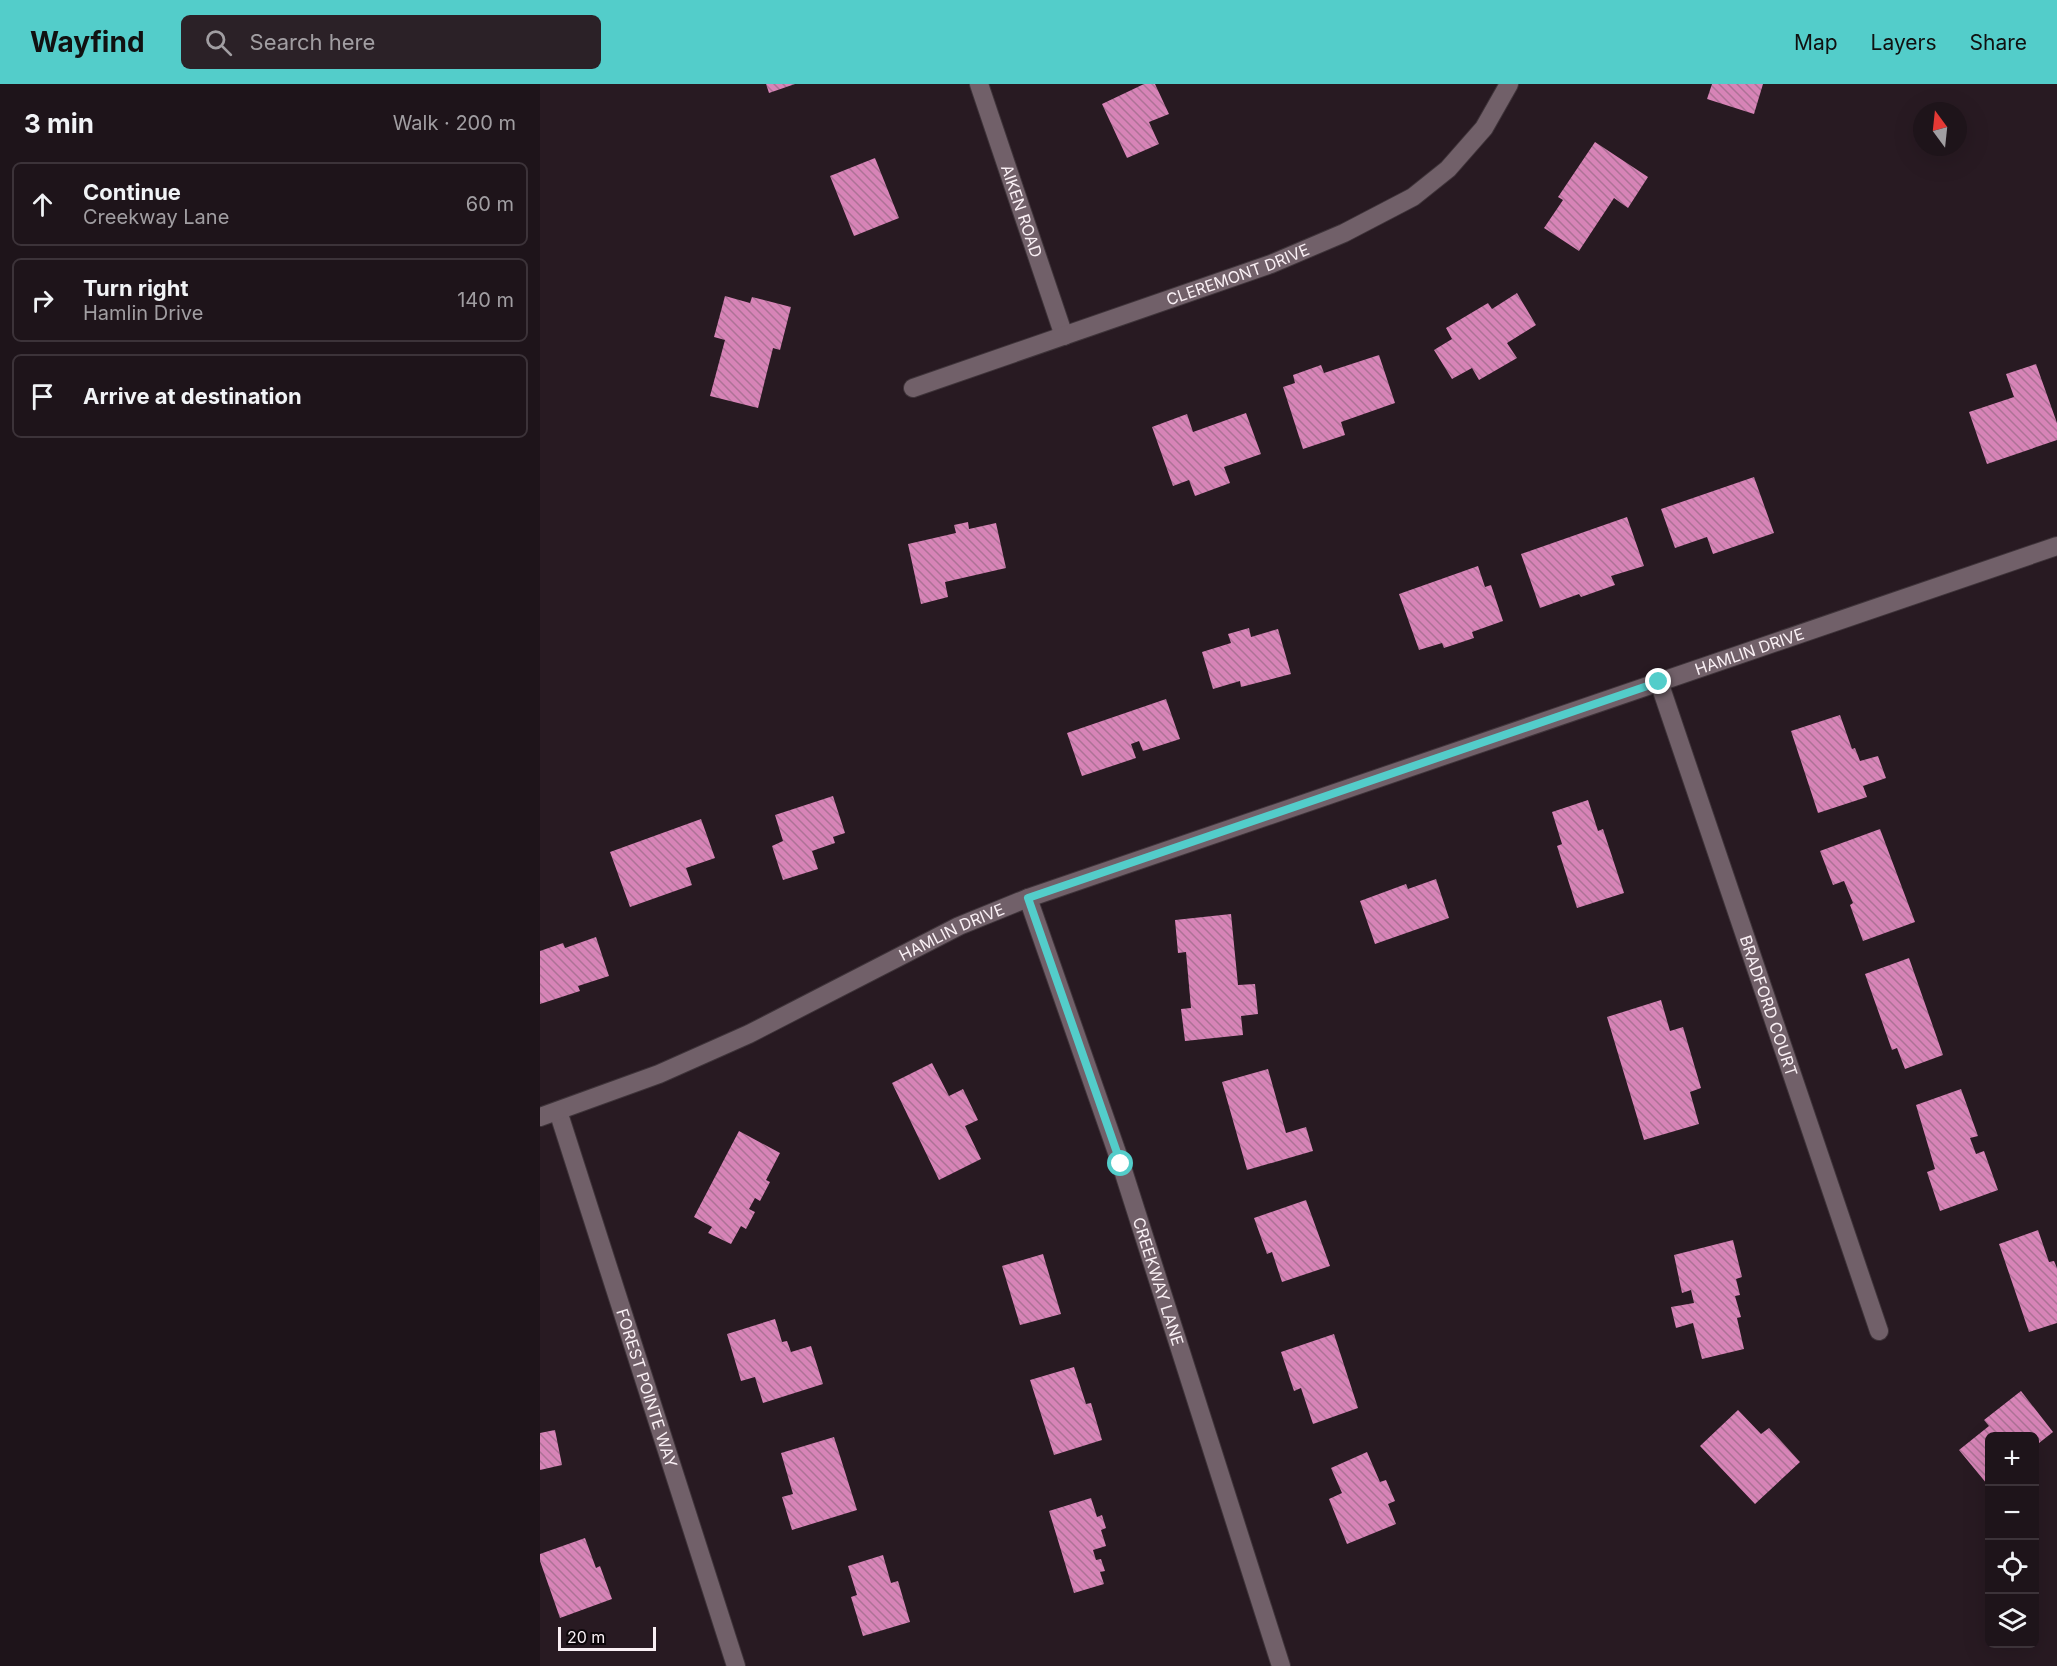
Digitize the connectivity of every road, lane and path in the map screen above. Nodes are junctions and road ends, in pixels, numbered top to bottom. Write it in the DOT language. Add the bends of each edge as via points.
graph roads {
  1 [pos="980,84"];
  2 [pos="1509,84"];
  3 [pos="1064,336"];
  4 [pos="913,388"];
  5 [pos="2057,546"];
  6 [pos="1659,682"];
  7 [pos="1028,898"];
  8 [pos="558,1111"];
  9 [pos="540,1117"];
  10 [pos="1879,1331"];
  11 [pos="736,1666"];
  12 [pos="1281,1666"];
  1 -- 3 [label="street, AIKEN ROAD"];
  2 -- 3 [label="street, CLEREMONT DRIVE" via="1484,128 1448,169 1413,197 1344,233 1271,264"];
  3 -- 4 [label="street, CLEREMONT DRIVE"];
  5 -- 6 [label="street, HAMLIN DRIVE"];
  6 -- 7 [label="street, HAMLIN DRIVE"];
  6 -- 10 [label="street, BRADFORD COURT"];
  7 -- 8 [label="street, HAMLIN DRIVE" via="959,927 749,1034 659,1074"];
  7 -- 12 [label="street, CREEKWAY LANE" via="1121,1164"];
  8 -- 9 [label="street, HAMLIN DRIVE"];
  8 -- 11 [label="street, FOREST POINTE WAY"];
}
